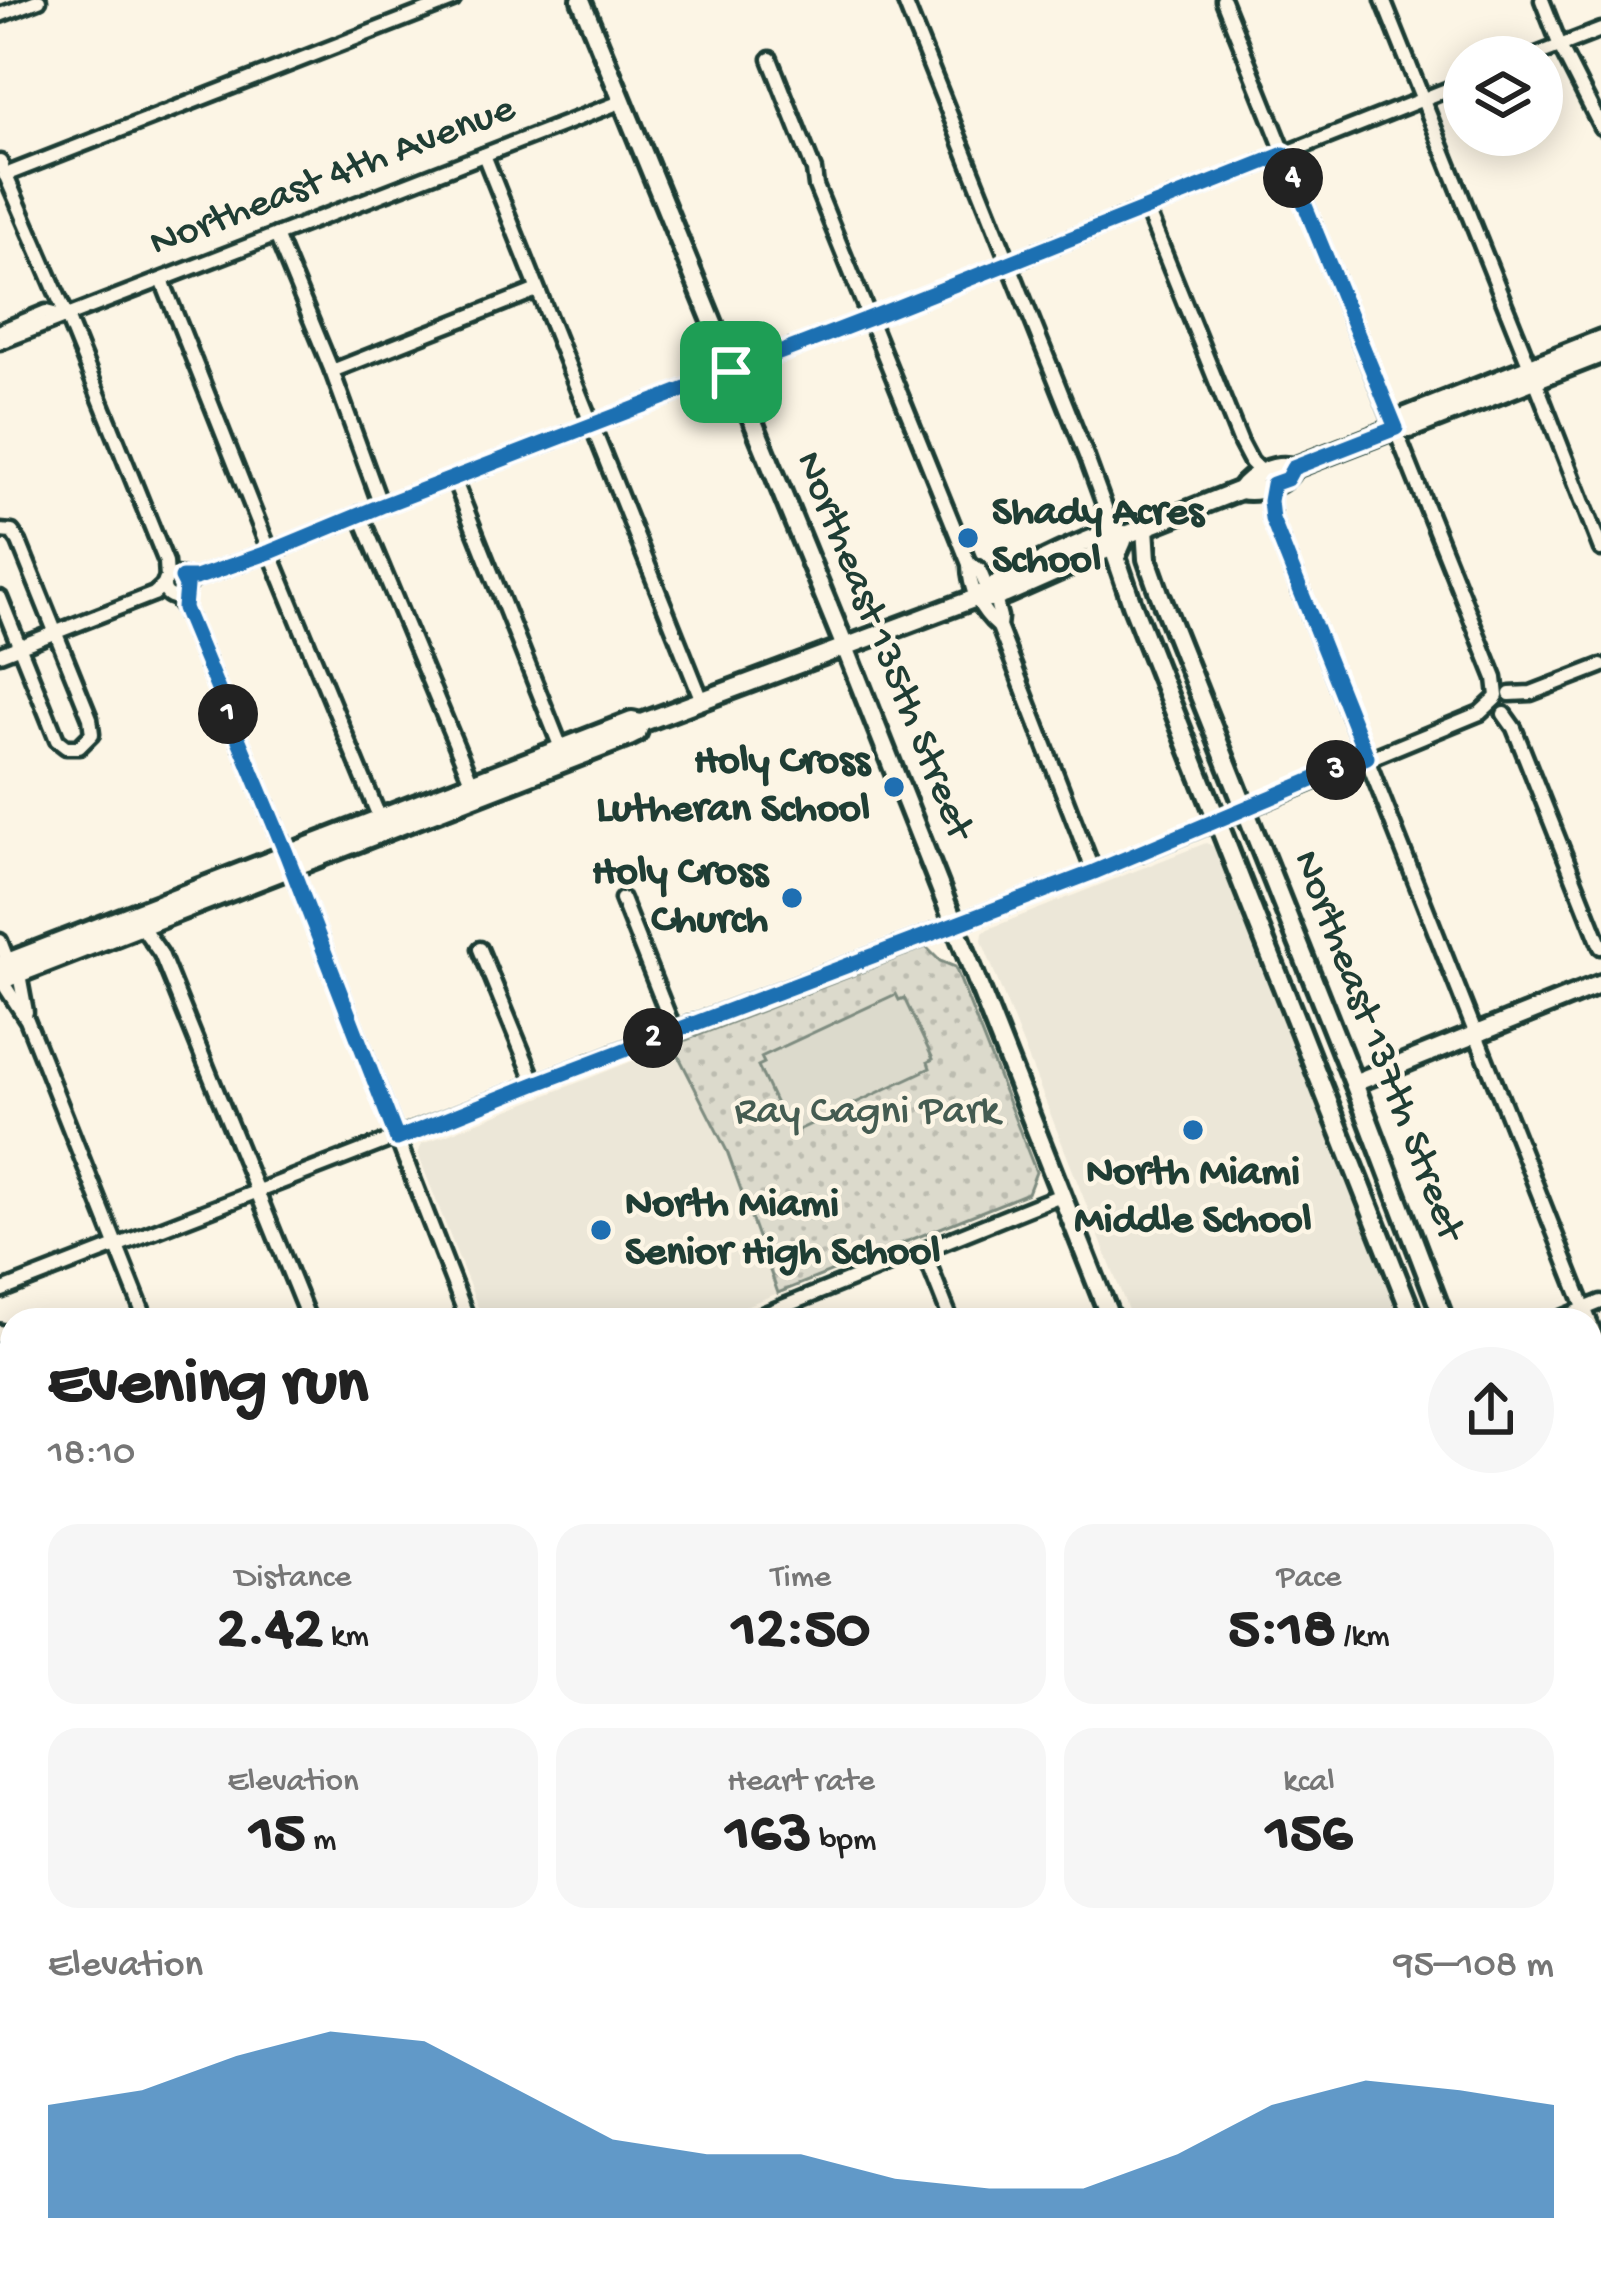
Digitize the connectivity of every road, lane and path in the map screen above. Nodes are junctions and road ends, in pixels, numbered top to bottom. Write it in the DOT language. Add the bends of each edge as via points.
graph roads {
  1 [pos="39,0"];
  2 [pos="453,0"];
  3 [pos="581,0"];
  4 [pos="904,0"];
  5 [pos="1223,0"];
  6 [pos="1383,0"];
  7 [pos="1542,0"];
  8 [pos="0,15"];
  9 [pos="1601,30"];
  10 [pos="1556,36"];
  11 [pos="1563,45"];
  12 [pos="1563,52"];
  13 [pos="770,59"];
  14 [pos="1443,91"];
  15 [pos="1424,99"];
  16 [pos="623,101"];
  17 [pos="1601,127"];
  18 [pos="1284,154"];
  19 [pos="484,155"];
  20 [pos="3,169"];
  21 [pos="1147,210"];
  22 [pos="276,235"];
  23 [pos="1007,263"];
  24 [pos="162,280"];
  25 [pos="537,290"];
  26 [pos="67,317"];
  27 [pos="870,318"];
  28 [pos="0,331"];
  29 [pos="0,342"];
  30 [pos="1601,347"];
  31 [pos="332,371"];
  32 [pos="731,372"];
  33 [pos="1537,374"];
  34 [pos="592,425"];
  35 [pos="1396,428"];
  36 [pos="1241,442"];
  37 [pos="454,479"];
  38 [pos="1267,479"];
  39 [pos="1246,492"];
  40 [pos="381,506"];
  41 [pos="360,514"];
  42 [pos="1272,519"];
  43 [pos="1145,527"];
  44 [pos="0,531"];
  45 [pos="1120,533"];
  46 [pos="1601,549"];
  47 [pos="270,552"];
  48 [pos="176,588"];
  49 [pos="986,594"];
  50 [pos="0,598"];
  51 [pos="56,632"];
  52 [pos="20,646"];
  53 [pos="845,647"];
  54 [pos="0,654"];
  55 [pos="1601,666"];
  56 [pos="1192,676"];
  57 [pos="1166,687"];
  58 [pos="701,698"];
  59 [pos="1505,703"];
  60 [pos="641,723"];
  61 [pos="561,748"];
  62 [pos="1367,757"];
  63 [pos="542,771"];
  64 [pos="471,781"];
  65 [pos="1246,808"];
  66 [pos="380,819"];
  67 [pos="1219,819"];
  68 [pos="288,860"];
  69 [pos="1094,872"];
  70 [pos="622,899"];
  71 [pos="163,918"];
  72 [pos="955,924"];
  73 [pos="142,926"];
  74 [pos="0,941"];
  75 [pos="1298,945"];
  76 [pos="1601,947"];
  77 [pos="480,949"];
  78 [pos="161,954"];
  79 [pos="1270,956"];
  80 [pos="5,972"];
  81 [pos="1601,984"];
  82 [pos="674,1030"];
  83 [pos="1476,1034"];
  84 [pos="1354,1082"];
  85 [pos="535,1084"];
  86 [pos="397,1139"];
  87 [pos="257,1192"];
  88 [pos="1061,1196"];
  89 [pos="1414,1243"];
  90 [pos="117,1247"];
  91 [pos="924,1252"];
  92 [pos="1389,1253"];
  93 [pos="0,1291"];
  94 [pos="141,1308"];
  95 [pos="304,1308"];
  96 [pos="463,1308"];
  97 [pos="800,1308"];
  98 [pos="946,1308"];
  99 [pos="1106,1308"];
  100 [pos="1410,1308"];
  101 [pos="1439,1308"];
  102 [pos="1584,1308"];
  1 -- 8 [label="street"];
  2 -- 20 [label="street"];
  3 -- 16 [label="main road, Northeast 135th Street"];
  4 -- 23 [label="street, Northeast 137th Street"];
  5 -- 18 [label="street"];
  6 -- 15 [label="street"];
  7 -- 10 [label="street"];
  9 -- 11 [label="street"];
  12 -- 17 [label="street"];
  13 -- 27 [label="street"];
  14 -- 15 [label="street"];
  15 -- 18 [label="street"];
  15 -- 33 [label="street"];
  16 -- 19 [label="street, Northeast 4th Avenue"];
  16 -- 32 [label="main road, Northeast 135th Street"];
  18 -- 21 [label="street"];
  18 -- 35 [label="street"];
  19 -- 22 [label="street, Northeast 4th Avenue"];
  19 -- 25 [label="street"];
  20 -- 26 [label="street"];
  21 -- 23 [label="street"];
  21 -- 36 [label="street"];
  22 -- 24 [label="street, Northeast 4th Avenue"];
  22 -- 31 [label="street"];
  23 -- 27 [label="street"];
  23 -- 45 [label="street, Northeast 137th Street"];
  24 -- 26 [label="street, Northeast 4th Avenue"];
  24 -- 47 [label="street"];
  25 -- 31 [label="street"];
  25 -- 34 [label="street"];
  26 -- 28 [label="street, Northeast 4th Avenue" via="46,312"];
  26 -- 29 [label="street, Northeast 4th Avenue"];
  26 -- 48 [label="street"];
  27 -- 32 [label="street"];
  27 -- 49 [label="street" via="968,569"];
  30 -- 33 [label="main road"];
  31 -- 40 [label="street"];
  32 -- 34 [label="street"];
  32 -- 53 [label="main road, Northeast 135th Street"];
  33 -- 35 [label="main road"];
  33 -- 46 [label="street"];
  34 -- 37 [label="street"];
  34 -- 58 [label="street"];
  35 -- 38 [label="main road" via="1283,465"];
  35 -- 59 [label="street"];
  36 -- 38 [label="street"];
  36 -- 39 [label="street"];
  37 -- 40 [label="street"];
  37 -- 61 [label="street"];
  38 -- 39 [label="main road" via="1247,479"];
  38 -- 42 [label="street"];
  39 -- 42 [label="street"];
  39 -- 43 [label="main road"];
  40 -- 41 [label="street"];
  41 -- 47 [label="street"];
  41 -- 64 [label="street"];
  42 -- 62 [label="street"];
  43 -- 45 [label="main road"];
  43 -- 56 [label="main road, Northeast 137th Street" via="1147,559"];
  44 -- 51 [label="street" via="19,542"];
  45 -- 49 [label="main road" via="1117,545"];
  45 -- 57 [label="main road, Northeast 137th Street" via="1116,557"];
  47 -- 48 [label="street"];
  47 -- 66 [label="street"];
  48 -- 51 [label="street"];
  48 -- 68 [label="street"];
  49 -- 53 [label="main road"];
  49 -- 69 [label="street" via="989,620 999,627"];
  50 -- 52 [label="street"];
  51 -- 52 [label="street"];
  51 -- 52 [label="street" via="92,724 79,747 57,740"];
  52 -- 54 [label="street"];
  53 -- 58 [label="main road"];
  53 -- 72 [label="main road, Northeast 135th Street"];
  55 -- 59 [label="street"];
  56 -- 57 [label="main road"];
  56 -- 65 [label="main road, Northeast 137th Street"];
  57 -- 67 [label="main road, Northeast 137th Street"];
  58 -- 60 [label="main road"];
  59 -- 62 [label="street"];
  59 -- 76 [label="street"];
  60 -- 61 [label="main road"];
  60 -- 63 [label="main road" via="636,734"];
  61 -- 63 [label="main road"];
  61 -- 64 [label="main road"];
  62 -- 65 [label="street"];
  62 -- 83 [label="street"];
  63 -- 68 [label="main road"];
  64 -- 66 [label="main road"];
  65 -- 67 [label="street"];
  65 -- 75 [label="main road, Northeast 137th Street"];
  66 -- 68 [label="main road"];
  67 -- 69 [label="street"];
  67 -- 79 [label="main road, Northeast 137th Street"];
  68 -- 71 [label="main road"];
  68 -- 80 [label="main road" via="40,950"];
  68 -- 86 [label="street"];
  69 -- 72 [label="street"];
  70 -- 82 [label="street"];
  71 -- 73 [label="main road"];
  71 -- 78 [label="street"];
  72 -- 82 [label="street"];
  72 -- 88 [label="main road, Northeast 135th Street"];
  73 -- 78 [label="street"];
  73 -- 80 [label="main road"];
  74 -- 80 [label="street"];
  75 -- 79 [label="main road"];
  75 -- 84 [label="main road, Northeast 137th Street"];
  77 -- 85 [label="street"];
  78 -- 87 [label="street"];
  79 -- 92 [label="main road, Northeast 137th Street"];
  80 -- 90 [label="street"];
  81 -- 83 [label="main road"];
  82 -- 85 [label="street"];
  83 -- 84 [label="main road"];
  83 -- 102 [label="street"];
  84 -- 89 [label="main road, Northeast 137th Street"];
  85 -- 86 [label="street"];
  86 -- 87 [label="street"];
  86 -- 96 [label="street"];
  87 -- 90 [label="street"];
  87 -- 95 [label="street"];
  88 -- 91 [label="street"];
  88 -- 99 [label="main road, Northeast 135th Street"];
  89 -- 92 [label="main road"];
  89 -- 101 [label="main road, Northeast 137th Street"];
  90 -- 93 [label="street"];
  90 -- 94 [label="street"];
  91 -- 97 [label="street"];
  91 -- 98 [label="street"];
  92 -- 100 [label="main road, Northeast 137th Street"];
}
